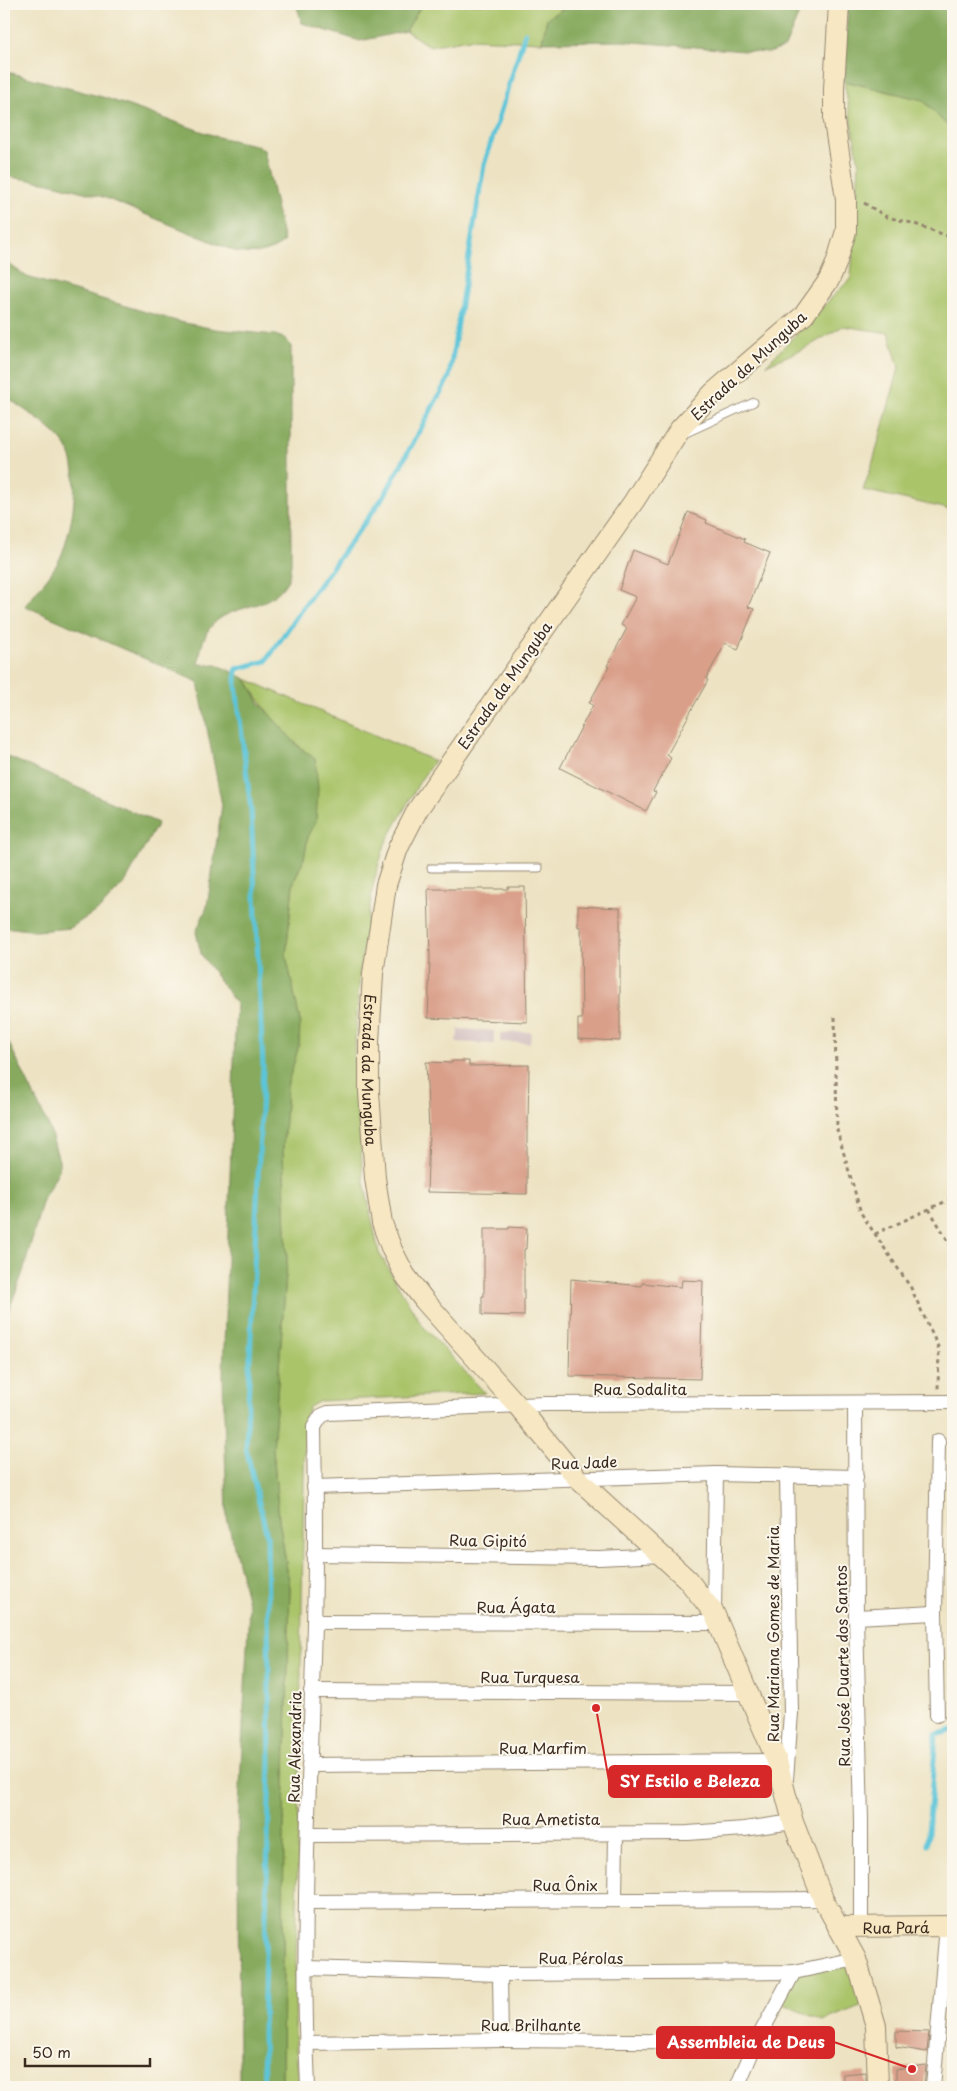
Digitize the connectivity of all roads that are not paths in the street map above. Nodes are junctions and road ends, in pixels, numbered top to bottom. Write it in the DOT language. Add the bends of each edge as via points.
graph roads {
  1 [pos="839,4"];
  2 [pos="754,402"];
  3 [pos="674,439"];
  4 [pos="431,868"];
  5 [pos="540,868"];
  6 [pos="953,1402"];
  7 [pos="855,1404"];
  8 [pos="518,1406"];
  9 [pos="328,1413"];
  10 [pos="938,1440"];
  11 [pos="716,1474"];
  12 [pos="787,1475"];
  13 [pos="856,1477"];
  14 [pos="578,1479"];
  15 [pos="314,1487"];
  16 [pos="314,1554"];
  17 [pos="662,1555"];
  18 [pos="936,1613"];
  19 [pos="716,1618"];
  20 [pos="856,1618"];
  21 [pos="314,1622"];
  22 [pos="311,1691"];
  23 [pos="749,1693"];
  24 [pos="937,1714"];
  25 [pos="777,1761"];
  26 [pos="310,1765"];
  27 [pos="786,1793"];
  28 [pos="793,1822"];
  29 [pos="616,1834"];
  30 [pos="308,1835"];
  31 [pos="823,1899"];
  32 [pos="615,1900"];
  33 [pos="306,1902"];
  34 [pos="950,1926"];
  35 [pos="861,1927"];
  36 [pos="838,1928"];
  37 [pos="856,1959"];
  38 [pos="306,1968"];
  39 [pos="794,1972"];
  40 [pos="500,1974"];
  41 [pos="501,2040"];
  42 [pos="756,2042"];
  43 [pos="306,2043"];
  44 [pos="308,2087"];
  45 [pos="737,2087"];
  46 [pos="878,2087"];
  47 [pos="934,2087"];
  1 -- 3 [label="main road, Estrada da Munguba" via="834,121 845,192 846,231 836,264 819,296 804,315 714,392"];
  2 -- 3 [label="lane"];
  3 -- 8 [label="main road, Estrada da Munguba" via="418,809 398,848 386,885 373,974 369,1042 375,1178 382,1224 405,1275"];
  4 -- 5 [label="lane"];
  6 -- 7 [label="street, Rua Sodalita"];
  7 -- 8 [label="street, Rua Sodalita"];
  7 -- 13 [label="street, Rua José Duarte dos Santos"];
  8 -- 9 [label="street, Rua Sodalita"];
  8 -- 14 [label="main road, Estrada da Munguba"];
  9 -- 15 [label="street, Rua Alexandria" via="321,1416 314,1427"];
  10 -- 18 [label="street"];
  11 -- 12 [label="street, Rua Jade"];
  11 -- 14 [label="street, Rua Jade"];
  11 -- 19 [label="street"];
  12 -- 13 [label="street, Rua Jade"];
  12 -- 27 [label="street, Rua Mariana Gomes de Maria" via="791,1713"];
  13 -- 20 [label="street, Rua José Duarte dos Santos"];
  14 -- 15 [label="street, Rua Jade"];
  14 -- 17 [label="main road, Estrada da Munguba"];
  15 -- 16 [label="street, Rua Alexandria"];
  16 -- 17 [label="street, Rua Gipitó" via="598,1558"];
  16 -- 21 [label="street, Rua Alexandria"];
  17 -- 19 [label="main road, Estrada da Munguba" via="687,1580"];
  18 -- 20 [label="street"];
  18 -- 24 [label="street"];
  19 -- 21 [label="street, Rua Ágata"];
  19 -- 23 [label="main road, Estrada da Munguba"];
  20 -- 35 [label="street, Rua José Duarte dos Santos"];
  21 -- 22 [label="street, Rua Alexandria"];
  22 -- 23 [label="street, Rua Turquesa"];
  22 -- 26 [label="street, Rua Alexandria"];
  23 -- 25 [label="main road, Estrada da Munguba"];
  25 -- 26 [label="street, Rua Marfim"];
  25 -- 27 [label="main road, Estrada da Munguba"];
  26 -- 30 [label="street, Rua Alexandria"];
  27 -- 28 [label="main road, Estrada da Munguba"];
  28 -- 29 [label="street, Rua Ametista" via="744,1829"];
  28 -- 31 [label="main road, Estrada da Munguba"];
  29 -- 30 [label="street, Rua Ametista"];
  29 -- 32 [label="street"];
  30 -- 33 [label="street, Rua Alexandria"];
  31 -- 32 [label="street, Rua Ônix"];
  31 -- 36 [label="main road, Estrada da Munguba"];
  32 -- 33 [label="street, Rua Ônix"];
  33 -- 38 [label="street, Rua Alexandria"];
  34 -- 35 [label="main road, Rua Pará"];
  34 -- 47 [label="street"];
  35 -- 36 [label="main road, Rua Pará"];
  36 -- 37 [label="main road, Estrada da Munguba"];
  37 -- 39 [label="street, Rua Pérolas"];
  37 -- 46 [label="main road, Estrada da Munguba" via="876,2026"];
  38 -- 40 [label="street, Rua Pérolas"];
  38 -- 43 [label="street, Rua Alexandria"];
  39 -- 40 [label="street, Rua Pérolas"];
  39 -- 42 [label="street"];
  40 -- 41 [label="street"];
  41 -- 42 [label="street, Rua Brilhante"];
  41 -- 43 [label="street, Rua Brilhante"];
  42 -- 45 [label="street"];
  43 -- 44 [label="street, Rua Alexandria"];
}
